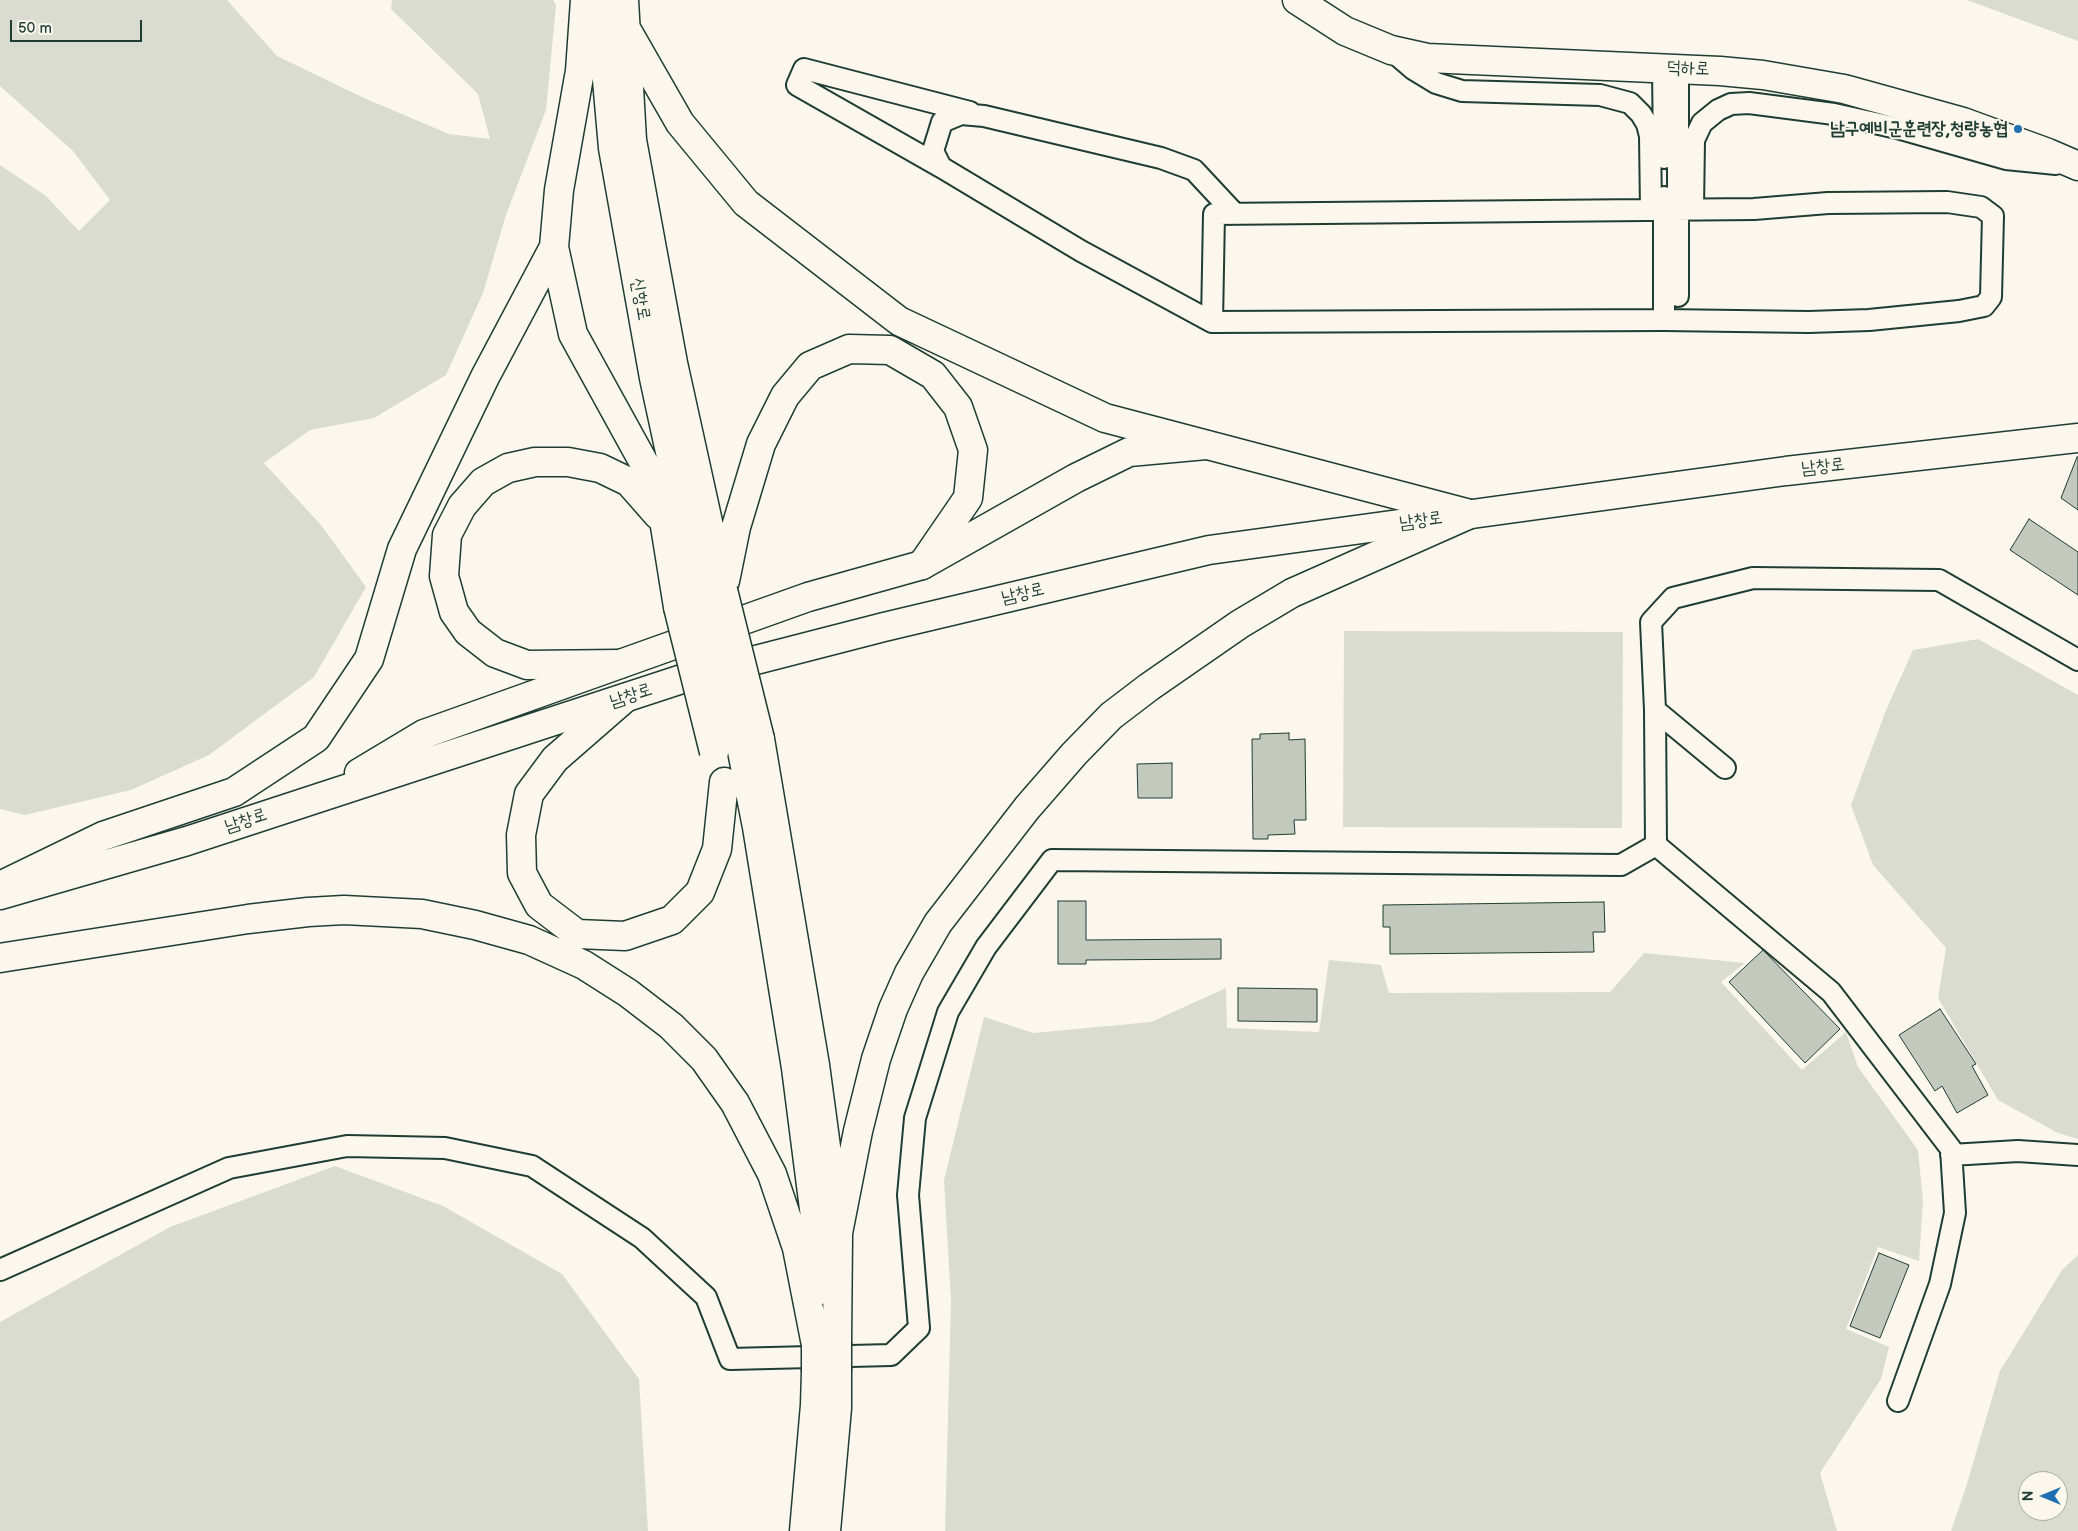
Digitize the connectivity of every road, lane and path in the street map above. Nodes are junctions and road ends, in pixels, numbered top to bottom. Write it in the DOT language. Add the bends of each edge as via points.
graph roads {
  1 [pos="585,0"];
  2 [pos="600,0"];
  3 [pos="624,0"];
  4 [pos="1297,0"];
  5 [pos="625,27"];
  6 [pos="1391,50"];
  7 [pos="1670,68"];
  8 [pos="984,116"];
  9 [pos="2077,166"];
  10 [pos="941,167"];
  11 [pos="1672,210"];
  12 [pos="1236,214"];
  13 [pos="554,247"];
  14 [pos="1671,320"];
  15 [pos="1212,322"];
  16 [pos="2078,438"];
  17 [pos="1208,445"];
  18 [pos="1470,514"];
  19 [pos="665,526"];
  20 [pos="922,565"];
  21 [pos="701,597"];
  22 [pos="2078,660"];
  23 [pos="620,664"];
  24 [pos="625,698"];
  25 [pos="1655,710"];
  26 [pos="751,742"];
  27 [pos="1725,768"];
  28 [pos="724,782"];
  29 [pos="317,798"];
  30 [pos="1656,845"];
  31 [pos="0,886"];
  32 [pos="0,895"];
  33 [pos="776,943"];
  34 [pos="0,958"];
  35 [pos="1951,1155"];
  36 [pos="2078,1155"];
  37 [pos="838,1233"];
  38 [pos="0,1270"];
  39 [pos="825,1355"];
  40 [pos="1898,1400"];
  41 [pos="804,1531"];
  42 [pos="826,1531"];
  1 -- 13 [label="main road" via="580,71 559,190"];
  2 -- 21 [label="main road, 신항로" via="615,157 654,378"];
  3 -- 5 [label="main road, 신항로"];
  4 -- 6 [label="main road, 덕하로" via="1345,31"];
  5 -- 17 [label="main road" via="680,123 746,202 899,321 1105,418"];
  5 -- 21 [label="main road, 신항로" via="632,140 673,363"];
  6 -- 7 [label="main road, 덕하로" via="1427,58"];
  6 -- 11 [label="street" via="1436,83 1462,91 1600,95 1630,103 1647,124"];
  7 -- 9 [label="main road, 덕하로" via="1763,75 1844,89 1963,122"];
  7 -- 11 [label="street"];
  8 -- 10 [label="street" via="961,114 942,122 933,151"];
  8 -- 10 [label="street" via="804,69 797,85"];
  8 -- 12 [label="street" via="1161,158 1194,170"];
  9 -- 11 [label="street" via="2006,159 1834,114 1749,103 1731,104 1702,123"];
  10 -- 15 [label="street" via="1081,251"];
  11 -- 12 [label="street"];
  11 -- 14 [label="street"];
  11 -- 14 [label="street" via="1754,209 1828,202 1946,202 1981,207 1993,216 1991,297 1984,306 1869,320"];
  12 -- 15 [label="street" via="1214,214"];
  13 -- 19 [label="main road" via="573,334 649,472"];
  13 -- 31 [label="main road" via="485,377 402,549 369,659 316,738 234,792 103,836"];
  14 -- 15 [label="street"];
  16 -- 18 [label="main road, 남창로" via="1786,471"];
  17 -- 18 [label="main road"];
  17 -- 20 [label="main road" via="1129,452"];
  18 -- 24 [label="main road, 남창로" via="1209,550 884,627"];
  18 -- 37 [label="main road" via="1292,593 1240,624 1111,716 1062,768 938,923 909,973 876,1059"];
  19 -- 21 [label="main road"];
  19 -- 23 [label="main road" via="629,482 600,468 568,462 535,462 508,468 482,482 462,506 447,535 444,576 454,612 468,632 495,653 527,665"];
  20 -- 21 [label="main road" via="968,498 973,450 958,407 933,375 890,350 849,349 810,366 785,396 761,444 736,527"];
  20 -- 23 [label="main road" via="808,597"];
  21 -- 26 [label="main road, bridge"];
  21 -- 28 [label="main road, bridge" via="714,752"];
  22 -- 25 [label="street" via="1939,580 1753,578 1673,598 1651,622"];
  23 -- 29 [label="main road" via="424,734"];
  24 -- 28 [label="main road" via="555,759 529,794 521,835 522,873 539,905 577,934 625,936 672,920 700,892 717,849"];
  24 -- 29 [label="main road, 남창로"];
  25 -- 27 [label="street"];
  25 -- 30 [label="street"];
  26 -- 33 [label="main road"];
  26 -- 37 [label="main road" via="815,1065"];
  28 -- 33 [label="main road"];
  29 -- 32 [label="main road, 남창로" via="187,841"];
  30 -- 35 [label="street" via="1831,992 1951,1149"];
  30 -- 38 [label="street" via="1622,865 1052,860 986,947 948,1012 915,1118 908,1196 919,1328 891,1356 730,1359 706,1297 642,1238 532,1166 445,1148 347,1146 229,1168"];
  33 -- 39 [label="main road" via="818,1240"];
  34 -- 39 [label="main road" via="248,919 344,910 422,914 475,924 528,940 584,965 628,992 670,1026 704,1059 735,1103 772,1174 797,1248"];
  35 -- 36 [label="street" via="2018,1151"];
  35 -- 40 [label="street" via="1955,1213 1940,1284"];
  37 -- 39 [label="main road"];
  39 -- 41 [label="main road" via="815,1405"];
  39 -- 42 [label="main road" via="837,1408"];
}
